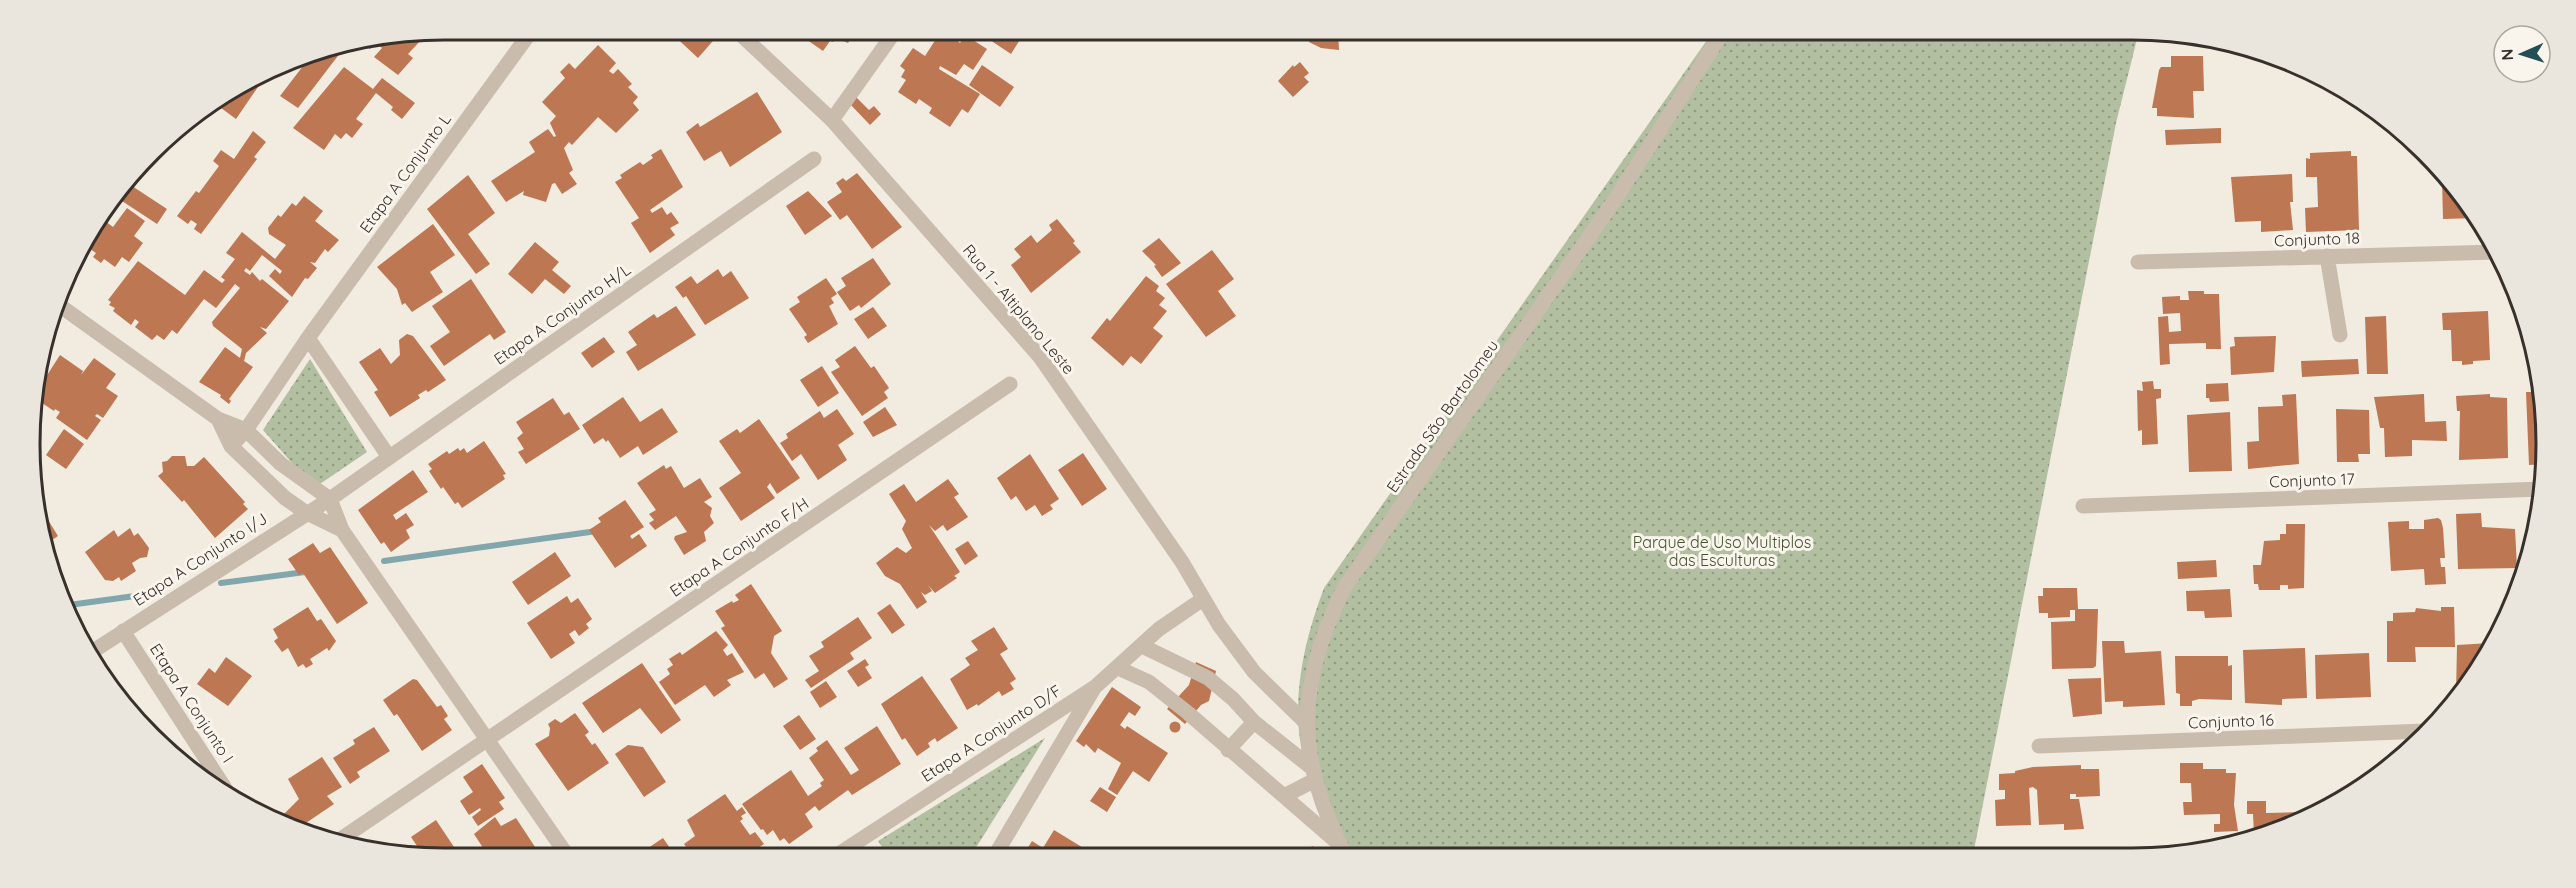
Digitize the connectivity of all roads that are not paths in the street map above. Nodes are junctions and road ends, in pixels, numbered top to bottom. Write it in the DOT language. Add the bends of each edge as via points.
graph roads {
  1 [pos="525,40"];
  2 [pos="747,40"];
  3 [pos="889,40"];
  4 [pos="1718,40"];
  5 [pos="832,120"];
  6 [pos="814,159"];
  7 [pos="2487,252"];
  8 [pos="2327,256"];
  9 [pos="2138,262"];
  10 [pos="64,309"];
  11 [pos="2340,335"];
  12 [pos="308,338"];
  13 [pos="1010,384"];
  14 [pos="218,419"];
  15 [pos="246,430"];
  16 [pos="231,446"];
  17 [pos="389,457"];
  18 [pos="2533,489"];
  19 [pos="330,499"];
  20 [pos="2083,506"];
  21 [pos="305,512"];
  22 [pos="342,530"];
  23 [pos="1203,599"];
  24 [pos="123,631"];
  25 [pos="1142,646"];
  26 [pos="97,649"];
  27 [pos="1118,668"];
  28 [pos="1095,687"];
  29 [pos="1254,722"];
  30 [pos="1306,723"];
  31 [pos="2414,731"];
  32 [pos="489,739"];
  33 [pos="2039,746"];
  34 [pos="1228,750"];
  35 [pos="1314,774"];
  36 [pos="218,778"];
  37 [pos="1284,796"];
  38 [pos="346,835"];
  39 [pos="562,848"];
  40 [pos="848,848"];
  41 [pos="999,848"];
  42 [pos="1340,848"];
  43 [pos="1342,848"];
  1 -- 12 [label="street, Etapa A Conjunto L"];
  2 -- 5 [label="street, Rua 1 - Altiplano Leste"];
  3 -- 5 [label="street"];
  4 -- 30 [label="street, Estrada São Bartolomeu" via="1614,201 1344,588 1314,660"];
  5 -- 23 [label="street, Rua 1 - Altiplano Leste" via="1040,357 1182,562"];
  6 -- 17 [label="street, Etapa A Conjunto H/L"];
  7 -- 8 [label="street, Conjunto 18"];
  8 -- 9 [label="street, Conjunto 18"];
  8 -- 11 [label="street"];
  10 -- 14 [label="street"];
  12 -- 15 [label="street, Etapa A Conjunto L"];
  12 -- 17 [label="street"];
  13 -- 32 [label="street, Etapa A Conjunto F/H"];
  14 -- 15 [label="street"];
  14 -- 16 [label="street"];
  15 -- 16 [label="street, Etapa A Conjunto L"];
  15 -- 19 [label="street" via="281,464"];
  16 -- 21 [label="street"];
  17 -- 19 [label="street, Etapa A Conjunto H/L"];
  18 -- 20 [label="street, Conjunto 17"];
  19 -- 21 [label="street, Etapa A Conjunto I/J"];
  19 -- 22 [label="street"];
  21 -- 22 [label="street"];
  21 -- 24 [label="street, Etapa A Conjunto I/J"];
  22 -- 32 [label="street"];
  23 -- 25 [label="street, Etapa A Conjunto D/F" via="1159,629"];
  23 -- 30 [label="street, Rua 1 - Altiplano Leste" via="1254,672"];
  24 -- 26 [label="street, Etapa A Conjunto I/J"];
  24 -- 36 [label="street, Etapa A Conjunto I"];
  25 -- 27 [label="street, Etapa A Conjunto D/F"];
  25 -- 29 [label="street" via="1208,678"];
  27 -- 28 [label="street, Etapa A Conjunto D/F"];
  27 -- 34 [label="street" via="1149,682"];
  28 -- 40 [label="street, Etapa A Conjunto D/F"];
  28 -- 41 [label="street"];
  29 -- 34 [label="street"];
  29 -- 35 [label="street"];
  30 -- 35 [label="street, Estrada São Bartolomeu"];
  31 -- 33 [label="street, Conjunto 16"];
  32 -- 38 [label="street, Etapa A Conjunto F/H"];
  32 -- 39 [label="street"];
  34 -- 37 [label="street"];
  35 -- 37 [label="street"];
  35 -- 43 [label="street, Estrada São Bartolomeu"];
  37 -- 42 [label="street"];
}
